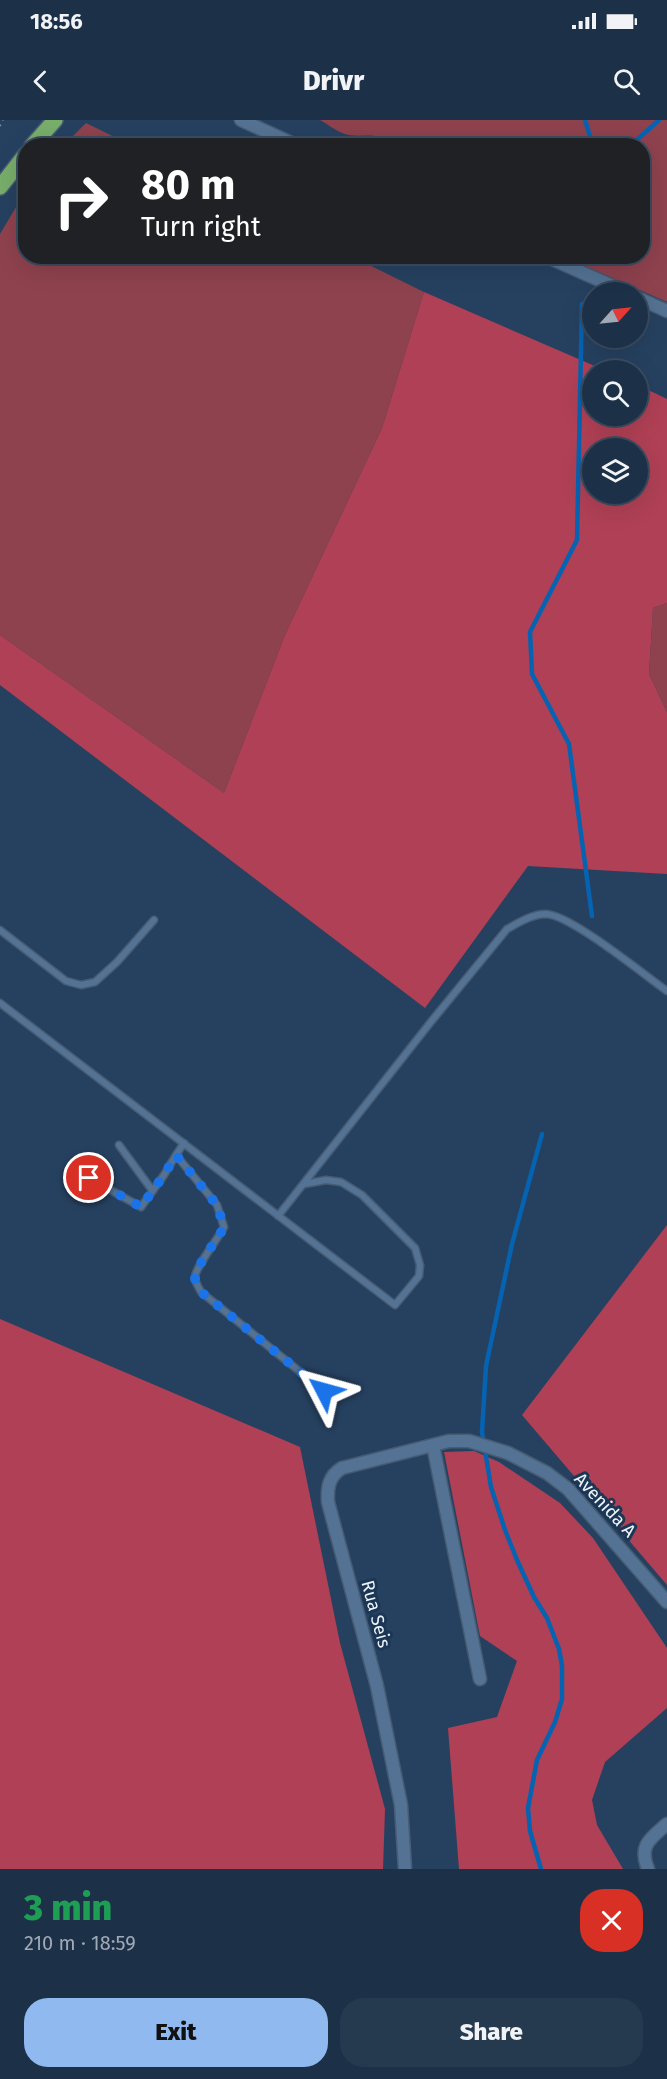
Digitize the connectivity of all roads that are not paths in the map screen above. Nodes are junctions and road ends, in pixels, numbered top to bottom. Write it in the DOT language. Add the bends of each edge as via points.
graph roads {
  1 [pos="55,120"];
  2 [pos="241,120"];
  3 [pos="39,138"];
  4 [pos="280,138"];
  5 [pos="18,164"];
  6 [pos="0,187"];
  7 [pos="563,264"];
  8 [pos="604,282"];
  9 [pos="648,302"];
  10 [pos="667,311"];
  11 [pos="154,920"];
  12 [pos="0,930"];
  13 [pos="667,991"];
  14 [pos="0,1003"];
  15 [pos="184,1143"];
  16 [pos="119,1144"];
  17 [pos="176,1155"];
  18 [pos="89,1178"];
  19 [pos="304,1184"];
  20 [pos="152,1190"];
  21 [pos="278,1216"];
  22 [pos="324,1391"];
  23 [pos="433,1445"];
  24 [pos="667,1602"];
  25 [pos="480,1679"];
  26 [pos="667,1824"];
  27 [pos="405,1869"];
  28 [pos="648,1869"];
  1 -- 3 [label="main road"];
  2 -- 4 [label="street"];
  5 -- 6 [label="main road"];
  7 -- 8 [label="street"];
  9 -- 10 [label="street"];
  11 -- 12 [label="lane" via="95,982 81,985 66,981"];
  13 -- 19 [label="lane" via="561,918 545,914 507,929"];
  14 -- 15 [label="lane"];
  15 -- 17 [label="lane"];
  15 -- 21 [label="lane"];
  16 -- 20 [label="lane"];
  17 -- 20 [label="lane"];
  17 -- 22 [label="lane" via="217,1205 224,1227 198,1268 195,1278 201,1292"];
  18 -- 20 [label="lane" via="141,1207"];
  19 -- 21 [label="lane"];
  19 -- 21 [label="lane" via="341,1182 362,1195 415,1248 419,1276 395,1305"];
  23 -- 24 [label="street, Avenida A" via="469,1441 508,1453 548,1473 584,1505"];
  23 -- 25 [label="street"];
  23 -- 27 [label="street, Rua Seis" via="342,1468 327,1488 377,1686 399,1794"];
  26 -- 28 [label="street" via="646,1844"];
}
